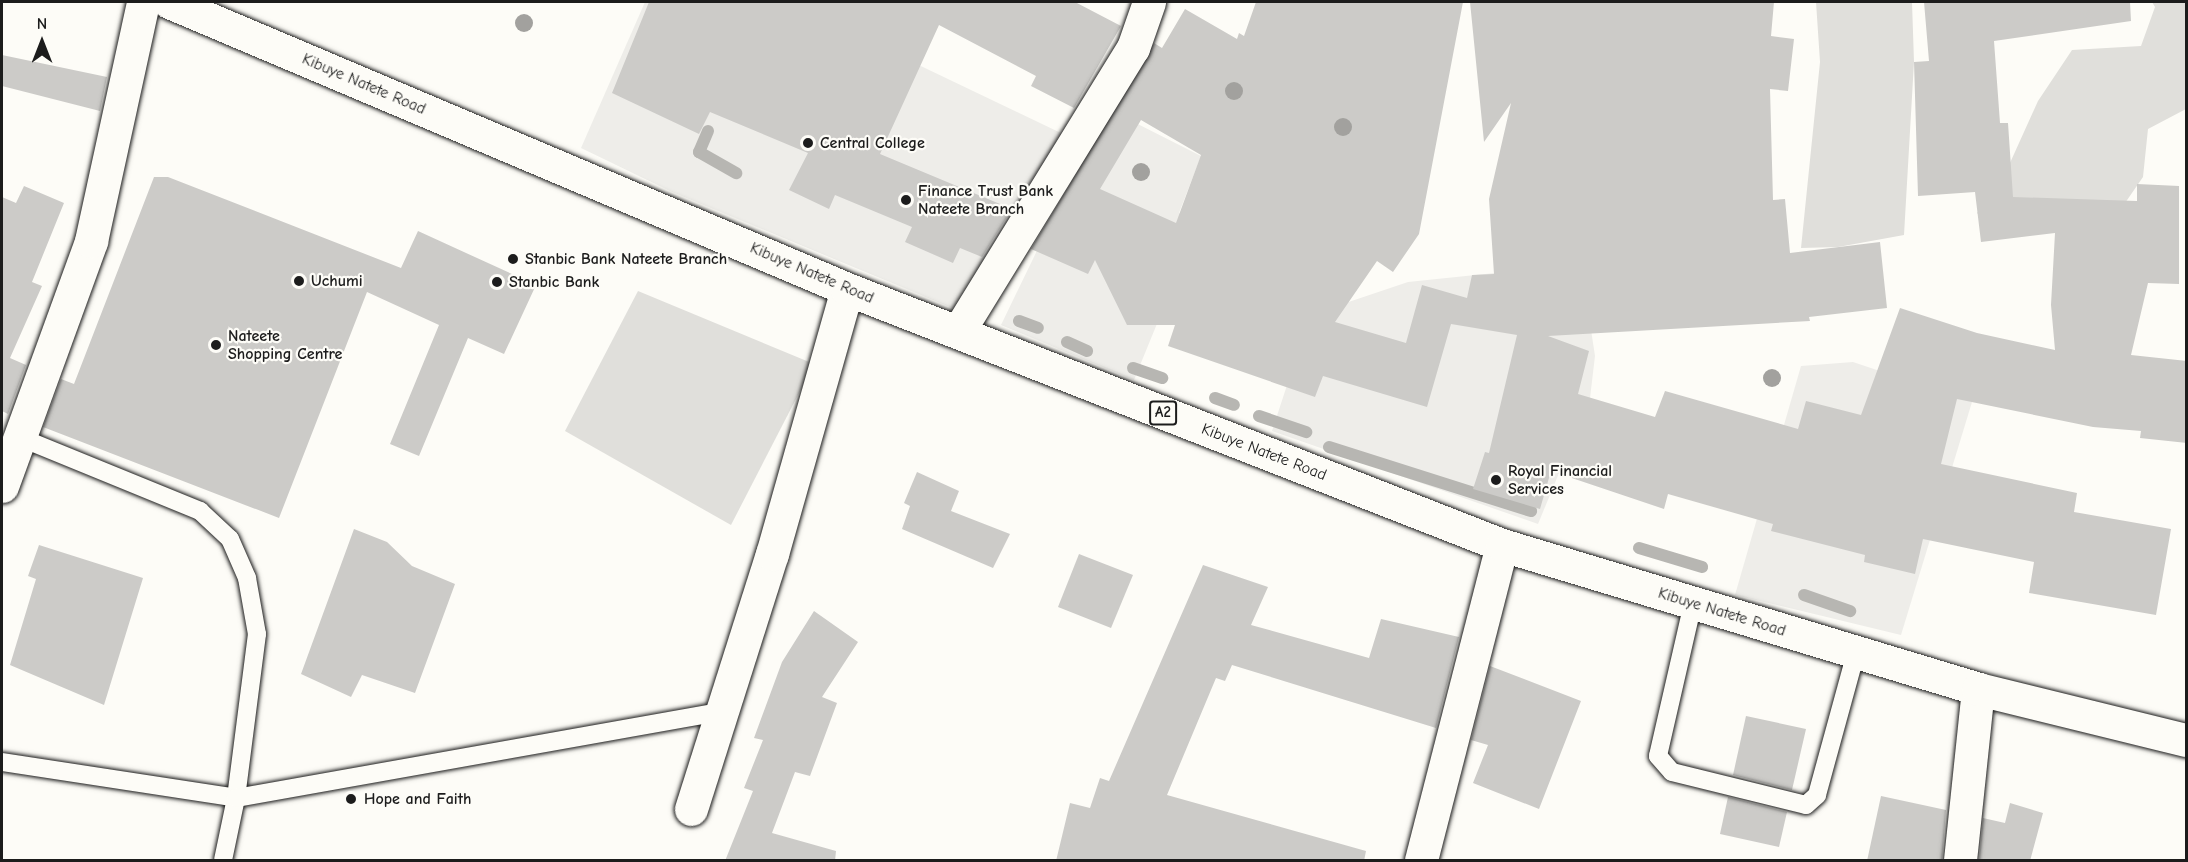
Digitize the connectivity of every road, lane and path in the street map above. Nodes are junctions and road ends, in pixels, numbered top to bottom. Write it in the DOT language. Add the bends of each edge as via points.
graph roads {
  1 [pos="142,2"];
  2 [pos="169,2"];
  3 [pos="1149,2"];
  4 [pos="848,289"];
  5 [pos="958,332"];
  6 [pos="19,437"];
  7 [pos="2,486"];
  8 [pos="1502,545"];
  9 [pos="1693,603"];
  10 [pos="1856,652"];
  11 [pos="1978,689"];
  12 [pos="722,711"];
  13 [pos="2187,740"];
  14 [pos="2,762"];
  15 [pos="236,798"];
  16 [pos="691,809"];
  17 [pos="223,861"];
  18 [pos="1421,861"];
  19 [pos="1960,861"];
  1 -- 6 [label="main road" via="91,241"];
  2 -- 4 [label="main road, Kibuye Natete Road / A2"];
  3 -- 5 [label="main road" via="1128,57"];
  4 -- 5 [label="main road, Kibuye Natete Road / A2"];
  4 -- 12 [label="main road"];
  5 -- 8 [label="main road, Kibuye Natete Road / A2"];
  6 -- 7 [label="main road"];
  6 -- 15 [label="lane" via="200,511 230,539 247,578 257,634"];
  8 -- 9 [label="main road, Kibuye Natete Road / A2"];
  8 -- 18 [label="main road"];
  9 -- 10 [label="main road, Kibuye Natete Road / A2"];
  9 -- 10 [label="lane" via="1658,756 1672,772 1806,805 1817,795"];
  10 -- 11 [label="main road, Kibuye Natete Road / A2"];
  11 -- 13 [label="main road, Kibuye Natete Road / A2"];
  11 -- 19 [label="main road"];
  12 -- 15 [label="lane"];
  12 -- 16 [label="main road"];
  14 -- 15 [label="lane"];
  15 -- 17 [label="lane"];
}
